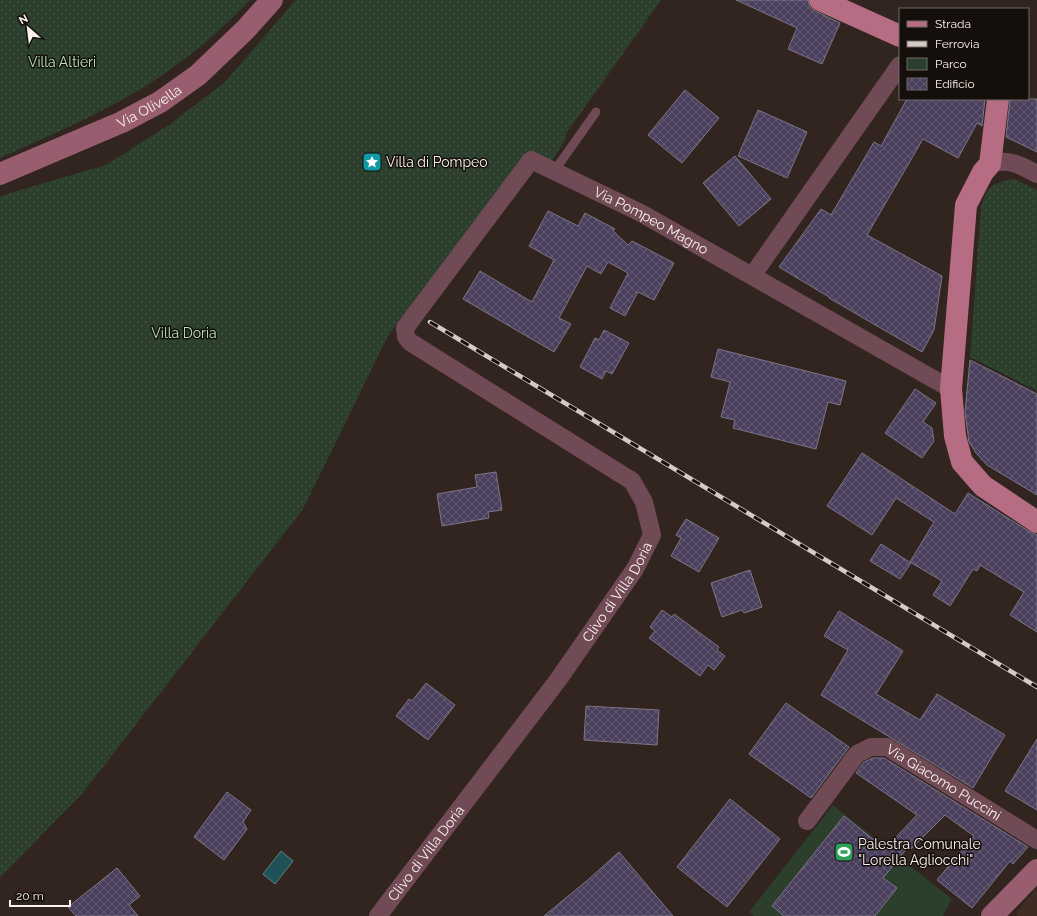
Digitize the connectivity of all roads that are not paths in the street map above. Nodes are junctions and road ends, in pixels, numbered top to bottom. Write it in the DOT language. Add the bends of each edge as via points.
graph roads {
  1 [pos="272,0"];
  2 [pos="820,0"];
  3 [pos="899,36"];
  4 [pos="899,66"];
  5 [pos="998,100"];
  6 [pos="596,112"];
  7 [pos="990,164"];
  8 [pos="555,170"];
  9 [pos="0,174"];
  10 [pos="1037,174"];
  11 [pos="752,276"];
  12 [pos="404,328"];
  13 [pos="951,389"];
  14 [pos="1037,522"];
  15 [pos="807,821"];
  16 [pos="1037,840"];
  17 [pos="1037,870"];
  18 [pos="378,916"];
  19 [pos="994,916"];
  1 -- 9 [label="main road, Via Olivella" via="198,75 160,102 122,122"];
  2 -- 3 [label="main road"];
  4 -- 11 [label="street"];
  5 -- 7 [label="main road"];
  6 -- 8 [label="lane"];
  7 -- 10 [label="street" via="1004,161 1016,163"];
  7 -- 13 [label="main road" via="966,205"];
  8 -- 11 [label="street, Via Pompeo Magno" via="641,213"];
  8 -- 12 [label="street, Via Pompeo Magno" via="531,160"];
  11 -- 13 [label="street, Via Pompeo Magno"];
  12 -- 18 [label="street, Clivo di Villa Doria" via="410,342 632,481 644,502 652,535 635,570 558,680"];
  13 -- 14 [label="main road" via="955,436 962,462 983,486"];
  15 -- 16 [label="street, Via Giacomo Puccini" via="857,754 871,747 887,747"];
  17 -- 19 [label="main road"];
}
